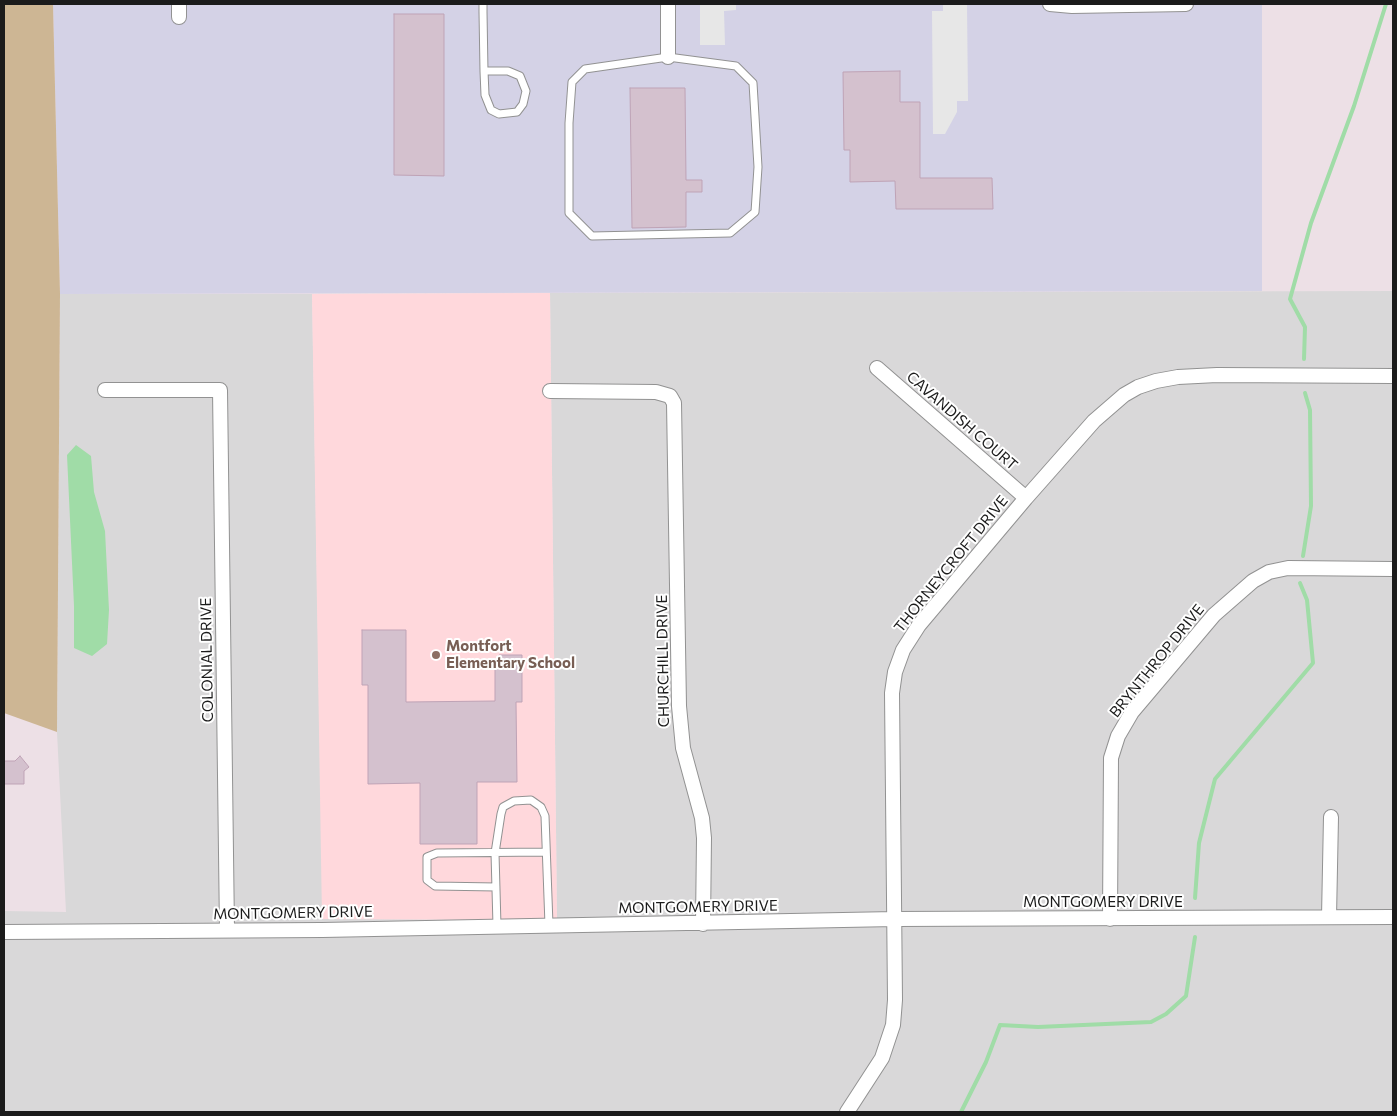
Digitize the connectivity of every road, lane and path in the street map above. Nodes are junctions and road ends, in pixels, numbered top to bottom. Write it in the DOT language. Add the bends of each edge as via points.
graph roads {
  1 [pos="483,4"];
  2 [pos="668,4"];
  3 [pos="1050,4"];
  4 [pos="1186,4"];
  5 [pos="668,57"];
  6 [pos="484,71"];
  7 [pos="877,368"];
  8 [pos="1393,376"];
  9 [pos="105,390"];
  10 [pos="550,391"];
  11 [pos="1026,498"];
  12 [pos="1393,569"];
  13 [pos="1331,818"];
  14 [pos="546,852"];
  15 [pos="495,853"];
  16 [pos="496,887"];
  17 [pos="1330,917"];
  18 [pos="1393,917"];
  19 [pos="895,919"];
  20 [pos="1110,919"];
  21 [pos="703,924"];
  22 [pos="549,925"];
  23 [pos="497,926"];
  24 [pos="227,930"];
  25 [pos="4,932"];
  26 [pos="847,1112"];
  1 -- 6 [label="lane"];
  2 -- 5 [label="street"];
  3 -- 4 [label="street"];
  5 -- 5 [label="lane" via="586,70 572,82 569,213 592,236 730,233 755,212 758,167 753,83 736,66"];
  6 -- 6 [label="lane" via="485,96 491,110 499,114 517,112 526,91 520,76 508,71"];
  7 -- 11 [label="street, CAVANDISH COURT"];
  8 -- 11 [label="street, THORNEYCROFT DRIVE" via="1217,375 1156,381 1138,387 1106,410"];
  9 -- 24 [label="street, COLONIAL DRIVE" via="220,390"];
  10 -- 21 [label="street, CHURCHILL DRIVE" via="656,392 670,396 675,407 679,706 683,748 702,818"];
  11 -- 19 [label="street, THORNEYCROFT DRIVE" via="919,625 903,650 895,672 891,730"];
  12 -- 20 [label="street, BRYNTHROP DRIVE" via="1288,568 1269,572 1253,581 1214,615 1132,712 1118,736 1111,758"];
  13 -- 17 [label="street"];
  14 -- 15 [label="lane"];
  14 -- 15 [label="lane" via="545,816 541,807 531,800 514,801 503,807"];
  14 -- 22 [label="lane"];
  15 -- 16 [label="lane"];
  15 -- 16 [label="lane" via="432,855 427,857 427,880 435,886"];
  16 -- 23 [label="lane"];
  17 -- 18 [label="street, MONTGOMERY DRIVE"];
  17 -- 20 [label="street, MONTGOMERY DRIVE"];
  19 -- 20 [label="street, MONTGOMERY DRIVE"];
  19 -- 21 [label="street, MONTGOMERY DRIVE"];
  19 -- 26 [label="street, THORNEYCROFT DRIVE" via="895,1000 889,1042"];
  21 -- 22 [label="street, MONTGOMERY DRIVE"];
  22 -- 23 [label="street, MONTGOMERY DRIVE"];
  23 -- 24 [label="street, MONTGOMERY DRIVE"];
  24 -- 25 [label="street, MONTGOMERY DRIVE"];
}
